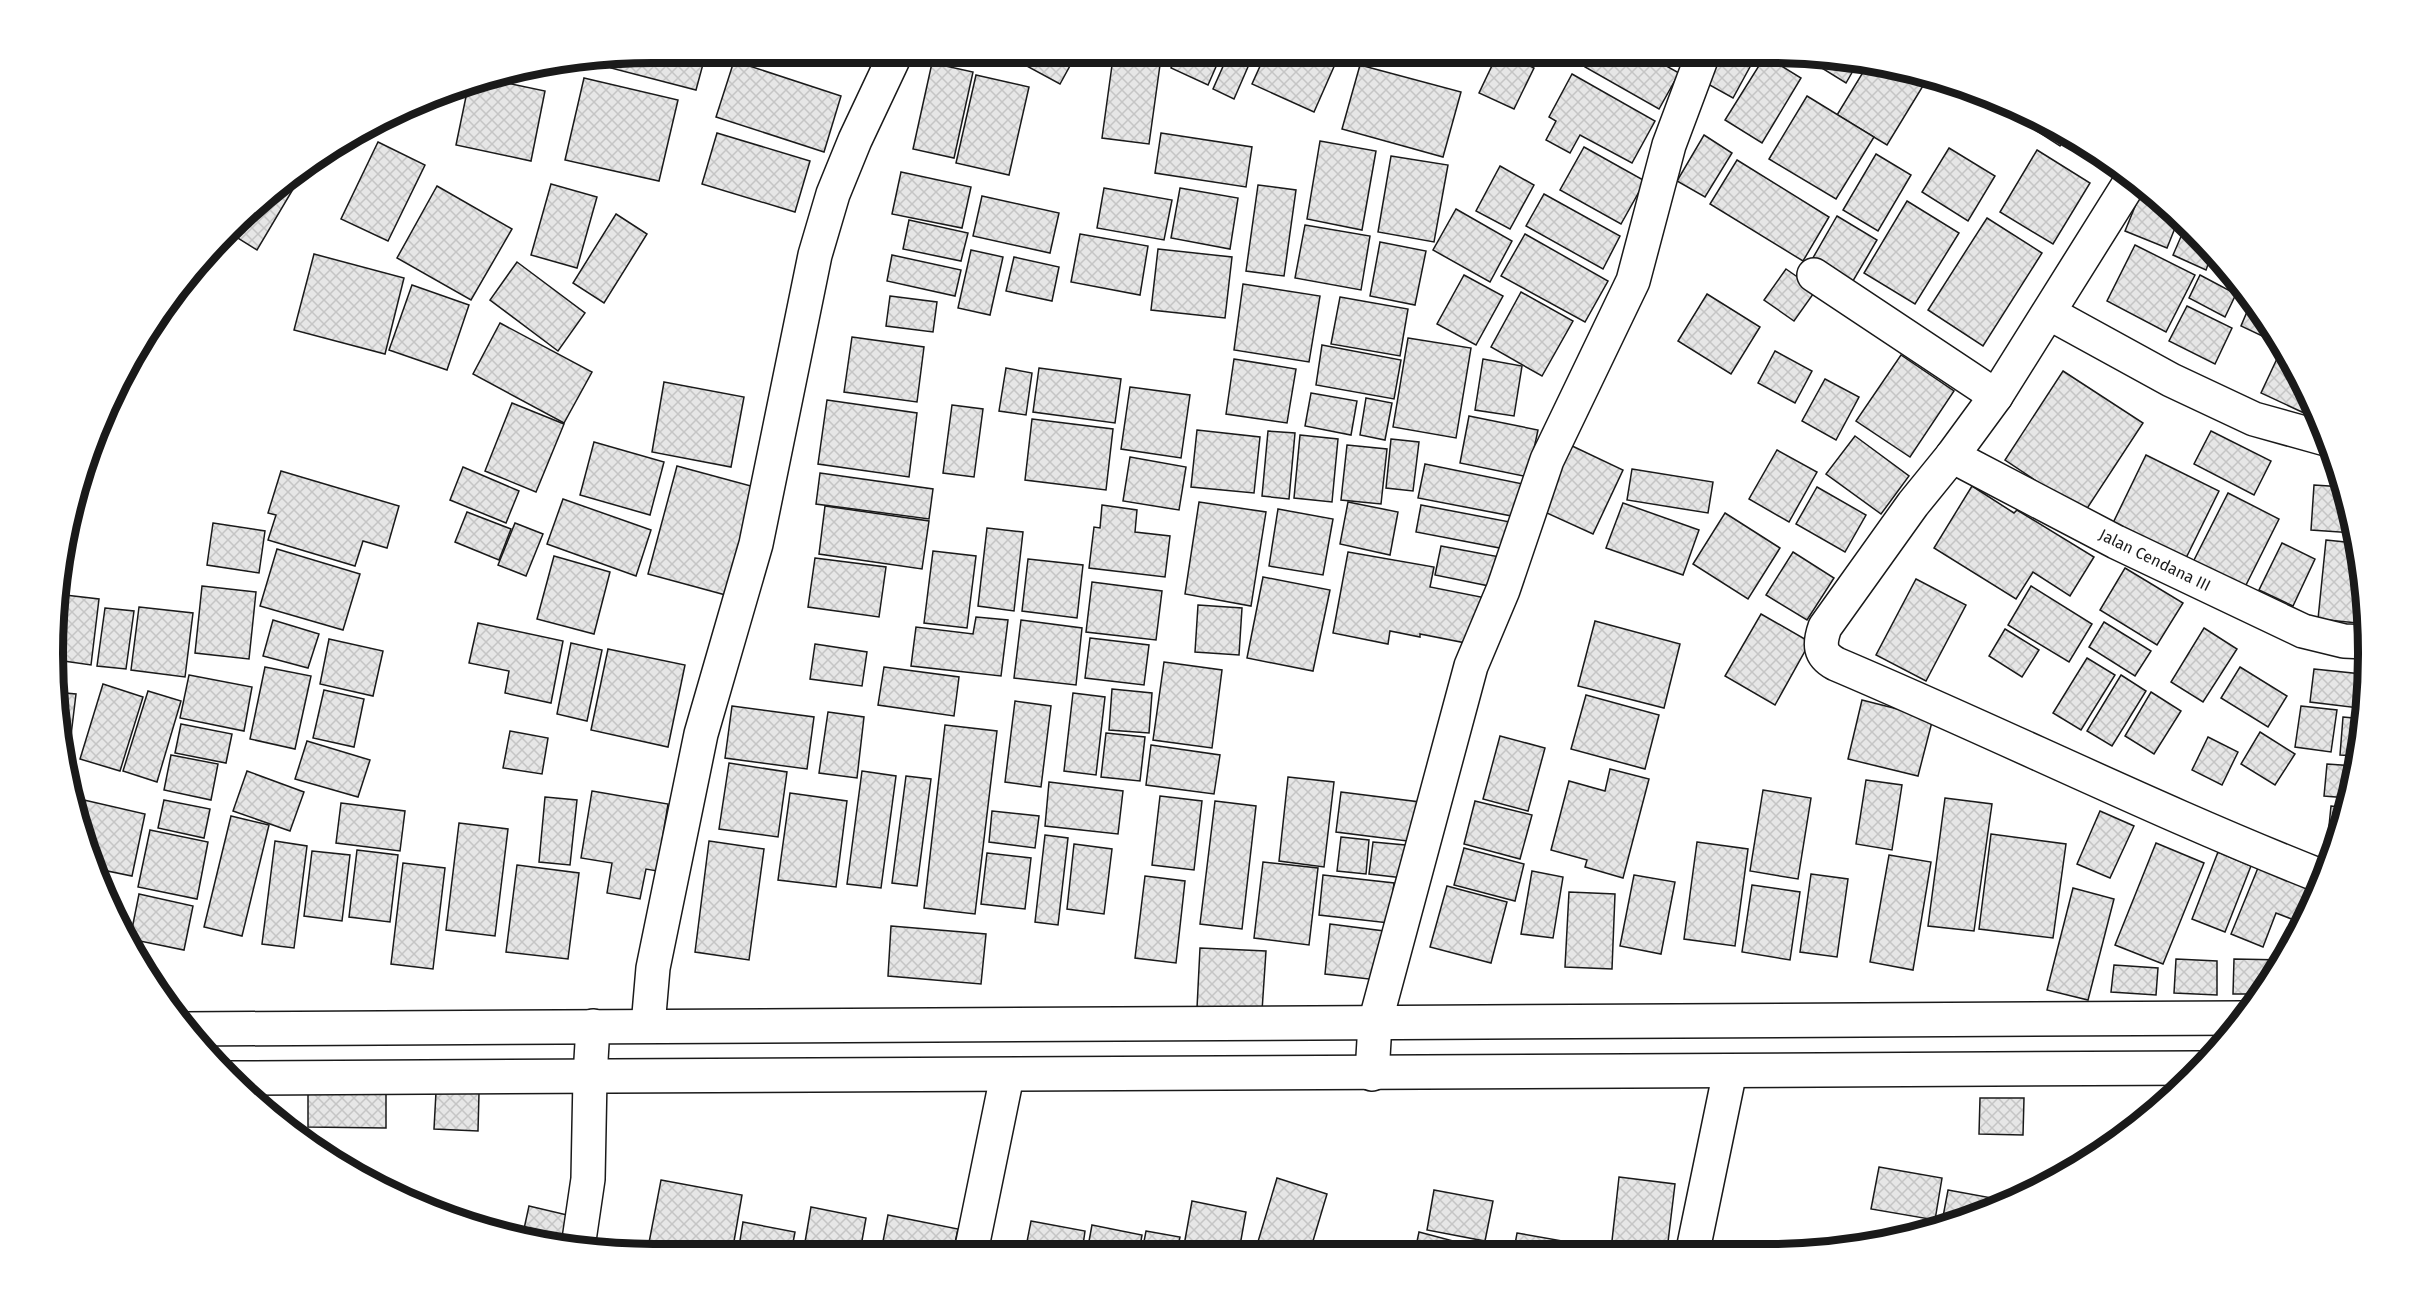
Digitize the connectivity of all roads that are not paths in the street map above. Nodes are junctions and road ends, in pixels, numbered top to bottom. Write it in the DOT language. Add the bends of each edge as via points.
graph roads {
  1 [pos="892,63"];
  2 [pos="1700,63"];
  3 [pos="2128,186"];
  4 [pos="1814,275"];
  5 [pos="2049,314"];
  6 [pos="1996,396"];
  7 [pos="2316,436"];
  8 [pos="1952,456"];
  9 [pos="2358,642"];
  10 [pos="2315,874"];
  11 [pos="2232,1018"];
  12 [pos="1375,1023"];
  13 [pos="593,1026"];
  14 [pos="648,1026"];
  15 [pos="198,1029"];
  16 [pos="2188,1068"];
  17 [pos="1730,1071"];
  18 [pos="1372,1074"];
  19 [pos="1007,1076"];
  20 [pos="590,1077"];
  21 [pos="244,1078"];
  22 [pos="579,1239"];
  23 [pos="974,1244"];
  24 [pos="1694,1244"];
  1 -- 14 [label="street" via="833,194 815,255 756,544 701,734 653,968"];
  2 -- 12 [label="street" via="1669,145 1633,281 1547,460 1503,590 1471,666"];
  3 -- 5 [label="street"];
  4 -- 6 [label="street"];
  5 -- 6 [label="street"];
  5 -- 7 [label="street" via="2171,380 2254,419"];
  6 -- 8 [label="street"];
  8 -- 9 [label="street, Jalan Cendana III" via="2116,542 2303,631"];
  8 -- 10 [label="street" via="1825,627 1821,652 1826,659"];
  11 -- 12 [label="street"];
  12 -- 14 [label="street"];
  12 -- 18 [label="street"];
  13 -- 14 [label="street"];
  13 -- 15 [label="street"];
  13 -- 20 [label="street"];
  16 -- 17 [label="street"];
  17 -- 18 [label="street"];
  17 -- 24 [label="street"];
  18 -- 19 [label="street"];
  19 -- 20 [label="street"];
  19 -- 23 [label="street"];
  20 -- 21 [label="street"];
  20 -- 22 [label="street" via="588,1179"];
}
